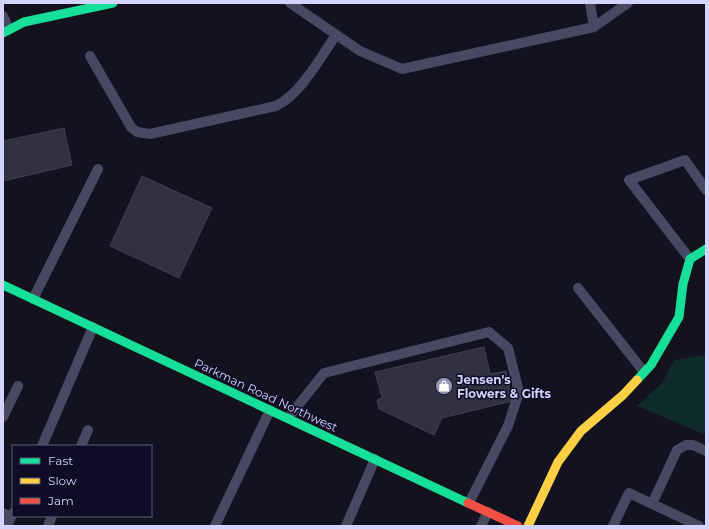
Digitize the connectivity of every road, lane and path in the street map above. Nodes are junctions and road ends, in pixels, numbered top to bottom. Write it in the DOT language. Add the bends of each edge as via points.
graph roads {
  1 [pos="113,3"];
  2 [pos="290,3"];
  3 [pos="590,3"];
  4 [pos="628,3"];
  5 [pos="3,16"];
  6 [pos="594,28"];
  7 [pos="6,31"];
  8 [pos="336,35"];
  9 [pos="90,56"];
  10 [pos="98,169"];
  11 [pos="706,190"];
  12 [pos="706,249"];
  13 [pos="690,259"];
  14 [pos="3,285"];
  15 [pos="578,288"];
  16 [pos="33,299"];
  17 [pos="94,327"];
  18 [pos="644,372"];
  19 [pos="18,386"];
  20 [pos="270,410"];
  21 [pos="3,417"];
  22 [pos="288,418"];
  23 [pos="88,430"];
  24 [pos="42,445"];
  25 [pos="81,445"];
  26 [pos="706,451"];
  27 [pos="375,459"];
  28 [pos="469,503"];
  29 [pos="652,504"];
  30 [pos="488,512"];
  31 [pos="215,526"];
  32 [pos="346,526"];
  33 [pos="481,526"];
  34 [pos="518,526"];
  35 [pos="528,526"];
  36 [pos="614,526"];
  37 [pos="699,526"];
  1 -- 7 [label="main road" via="24,22"];
  2 -- 8 [label="lane"];
  3 -- 6 [label="lane"];
  4 -- 6 [label="lane"];
  5 -- 7 [label="lane"];
  6 -- 8 [label="lane" via="402,69 360,51"];
  8 -- 9 [label="lane" via="297,90 276,106 150,134 137,132 131,127"];
  10 -- 16 [label="lane"];
  11 -- 13 [label="lane" via="685,160 629,180"];
  12 -- 13 [label="main road"];
  13 -- 18 [label="main road" via="683,284 679,317 651,365"];
  14 -- 16 [label="main road, Parkman Road Northwest"];
  15 -- 18 [label="lane"];
  16 -- 17 [label="main road, Parkman Road Northwest"];
  17 -- 20 [label="main road, Parkman Road Northwest"];
  17 -- 24 [label="lane"];
  18 -- 35 [label="main road" via="623,395 581,431 558,462"];
  19 -- 21 [label="lane"];
  20 -- 22 [label="main road, Parkman Road Northwest"];
  20 -- 31 [label="lane"];
  22 -- 27 [label="main road, Parkman Road Northwest"];
  22 -- 28 [label="lane" via="324,373 489,332 508,348 520,392 508,426"];
  23 -- 25 [label="lane"];
  26 -- 29 [label="lane" via="693,445 686,445 677,450"];
  27 -- 28 [label="main road, Parkman Road Northwest"];
  27 -- 32 [label="lane"];
  28 -- 30 [label="main road, Parkman Road Northwest"];
  29 -- 36 [label="lane" via="629,493"];
  29 -- 37 [label="lane" via="663,512"];
  30 -- 33 [label="lane"];
  30 -- 34 [label="main road, Parkman Road Northwest"];
}
